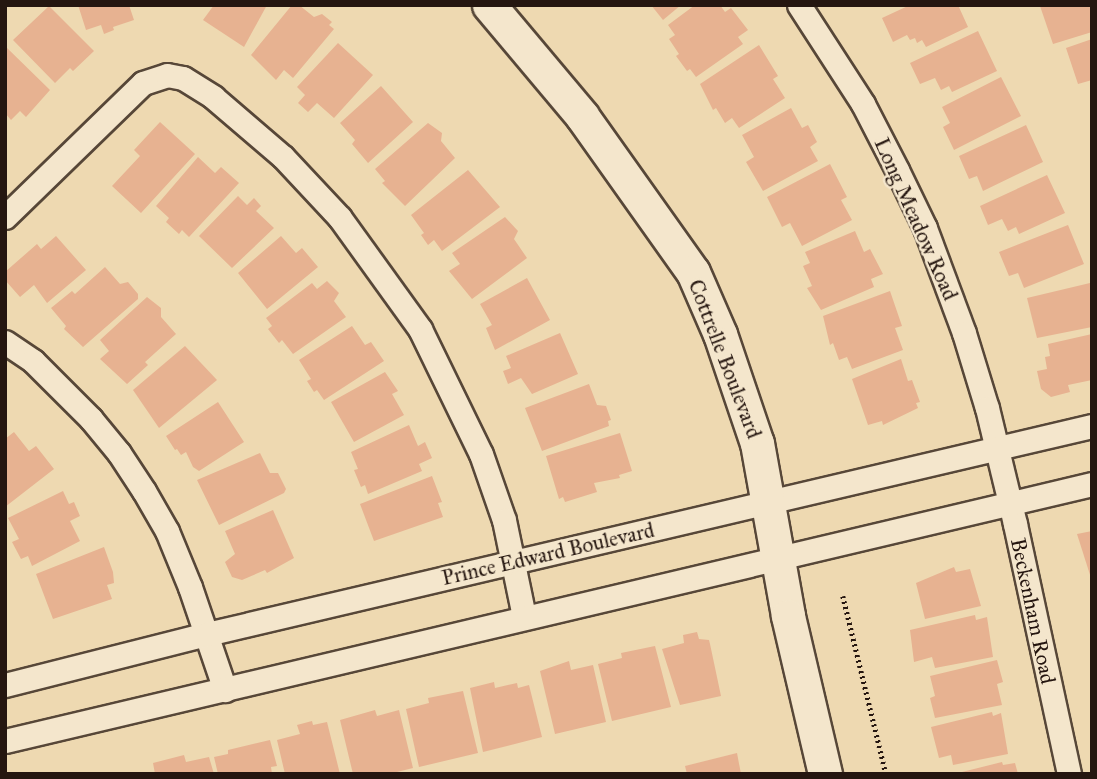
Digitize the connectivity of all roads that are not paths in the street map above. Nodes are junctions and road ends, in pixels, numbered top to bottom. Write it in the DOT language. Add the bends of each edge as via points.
graph roads {
  1 [pos="489,5"];
  2 [pos="799,5"];
  3 [pos="5,217"];
  4 [pos="5,342"];
  5 [pos="1092,426"];
  6 [pos="997,449"];
  7 [pos="1092,484"];
  8 [pos="768,502"];
  9 [pos="1010,503"];
  10 [pos="778,559"];
  11 [pos="513,563"];
  12 [pos="524,617"];
  13 [pos="207,634"];
  14 [pos="5,685"];
  15 [pos="225,690"];
  16 [pos="5,741"];
  17 [pos="825,774"];
  18 [pos="1069,774"];
  1 -- 8 [label="main road, Cottrelle Boulevard" via="582,116 693,272 744,402"];
  2 -- 6 [label="street, Long Meadow Road" via="863,104 925,228 964,333"];
  3 -- 11 [label="street" via="155,76 183,78 213,97 311,185 365,247 403,302 436,357 481,454"];
  4 -- 13 [label="street" via="64,391 119,453 167,531"];
  5 -- 6 [label="street, Prince Edward Boulevard"];
  6 -- 8 [label="street, Prince Edward Boulevard"];
  6 -- 9 [label="street, Beckenham Road"];
  7 -- 9 [label="street"];
  8 -- 10 [label="main road, Cottrelle Boulevard"];
  8 -- 11 [label="street, Prince Edward Boulevard"];
  9 -- 10 [label="street"];
  9 -- 18 [label="street, Beckenham Road"];
  10 -- 12 [label="street"];
  10 -- 17 [label="main road, Cottrelle Boulevard"];
  11 -- 12 [label="street"];
  11 -- 13 [label="street, Prince Edward Boulevard"];
  12 -- 15 [label="street"];
  13 -- 14 [label="street, Prince Edward Boulevard"];
  13 -- 15 [label="street"];
  15 -- 16 [label="street"];
}
